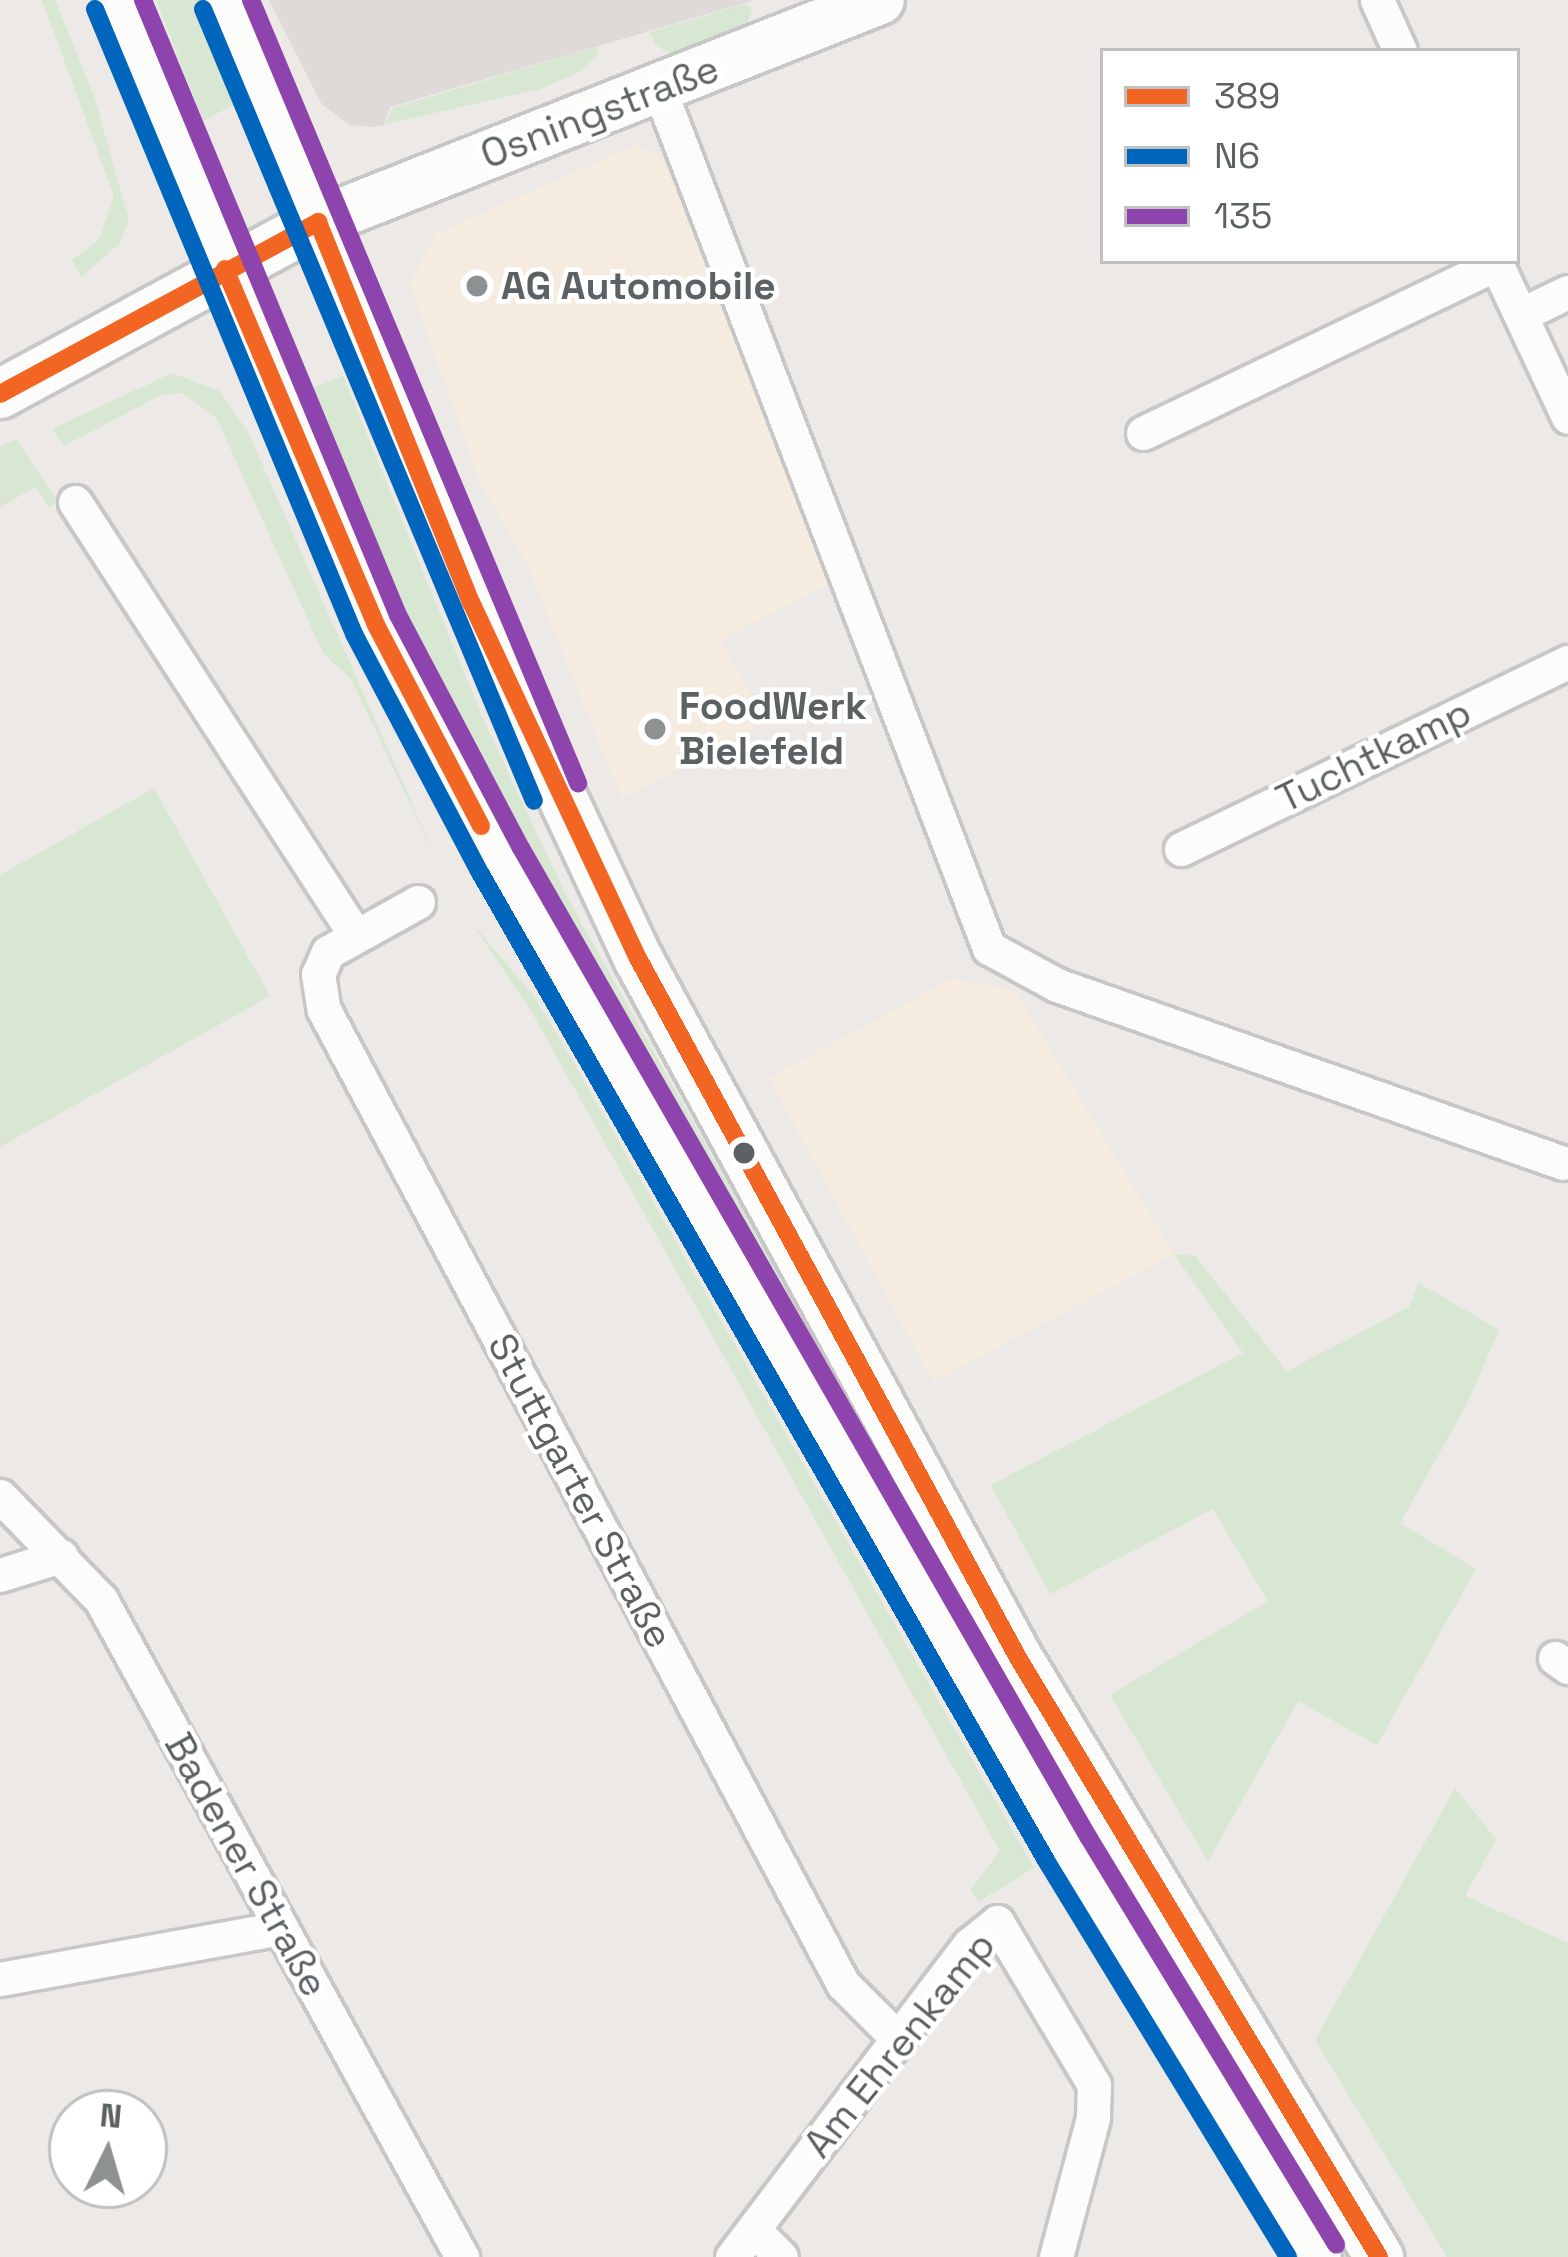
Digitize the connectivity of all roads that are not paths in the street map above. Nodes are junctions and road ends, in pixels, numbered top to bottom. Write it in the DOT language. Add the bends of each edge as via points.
graph roads {
  1 [pos="117,0"];
  2 [pos="225,0"];
  3 [pos="880,0"];
  4 [pos="1377,0"];
  5 [pos="1399,48"];
  6 [pos="660,91"];
  7 [pos="318,222"];
  8 [pos="1492,264"];
  9 [pos="1497,264"];
  10 [pos="225,269"];
  11 [pos="1568,292"];
  12 [pos="1522,314"];
  13 [pos="0,394"];
  14 [pos="1568,417"];
  15 [pos="1143,433"];
  16 [pos="75,502"];
  17 [pos="1568,662"];
  18 [pos="1181,850"];
  19 [pos="418,902"];
  20 [pos="354,933"];
  21 [pos="1563,1163"];
  22 [pos="0,1496"];
  23 [pos="62,1556"];
  24 [pos="0,1576"];
  25 [pos="281,1928"];
  26 [pos="0,1979"];
  27 [pos="899,2040"];
  28 [pos="754,2230"];
  29 [pos="458,2256"];
  30 [pos="732,2257"];
  31 [pos="782,2257"];
  32 [pos="1055,2257"];
  33 [pos="1316,2257"];
  34 [pos="1379,2257"];
  1 -- 10 [label="main road"];
  2 -- 7 [label="main road"];
  3 -- 6 [label="main road, Osningstraße"];
  4 -- 5 [label="street"];
  6 -- 7 [label="main road, Osningstraße"];
  6 -- 21 [label="street" via="989,948 1058,986"];
  7 -- 10 [label="main road, Osningstraße"];
  7 -- 34 [label="main road" via="471,602 649,980 1017,1656"];
  8 -- 15 [label="street"];
  9 -- 12 [label="street"];
  10 -- 13 [label="main road, Osningstraße"];
  10 -- 33 [label="main road" via="376,625 500,860 1068,1850"];
  11 -- 12 [label="street"];
  12 -- 14 [label="street"];
  16 -- 20 [label="street"];
  17 -- 18 [label="street, Tuchtkamp"];
  19 -- 20 [label="street, Stuttgarter Straße"];
  20 -- 27 [label="street, Stuttgarter Straße" via="322,961 324,1010 843,1984"];
  22 -- 23 [label="street, Badener Straße"];
  23 -- 24 [label="street"];
  23 -- 25 [label="street, Badener Straße" via="101,1600"];
  25 -- 26 [label="street"];
  25 -- 29 [label="street, Badener Straße"];
  27 -- 28 [label="street, Am Ehrenkamp"];
  27 -- 32 [label="street, Am Ehrenkamp" via="970,1944 997,1922 1096,2100"];
  28 -- 30 [label="street, Am Ehrenkamp"];
  28 -- 31 [label="street"];
}
